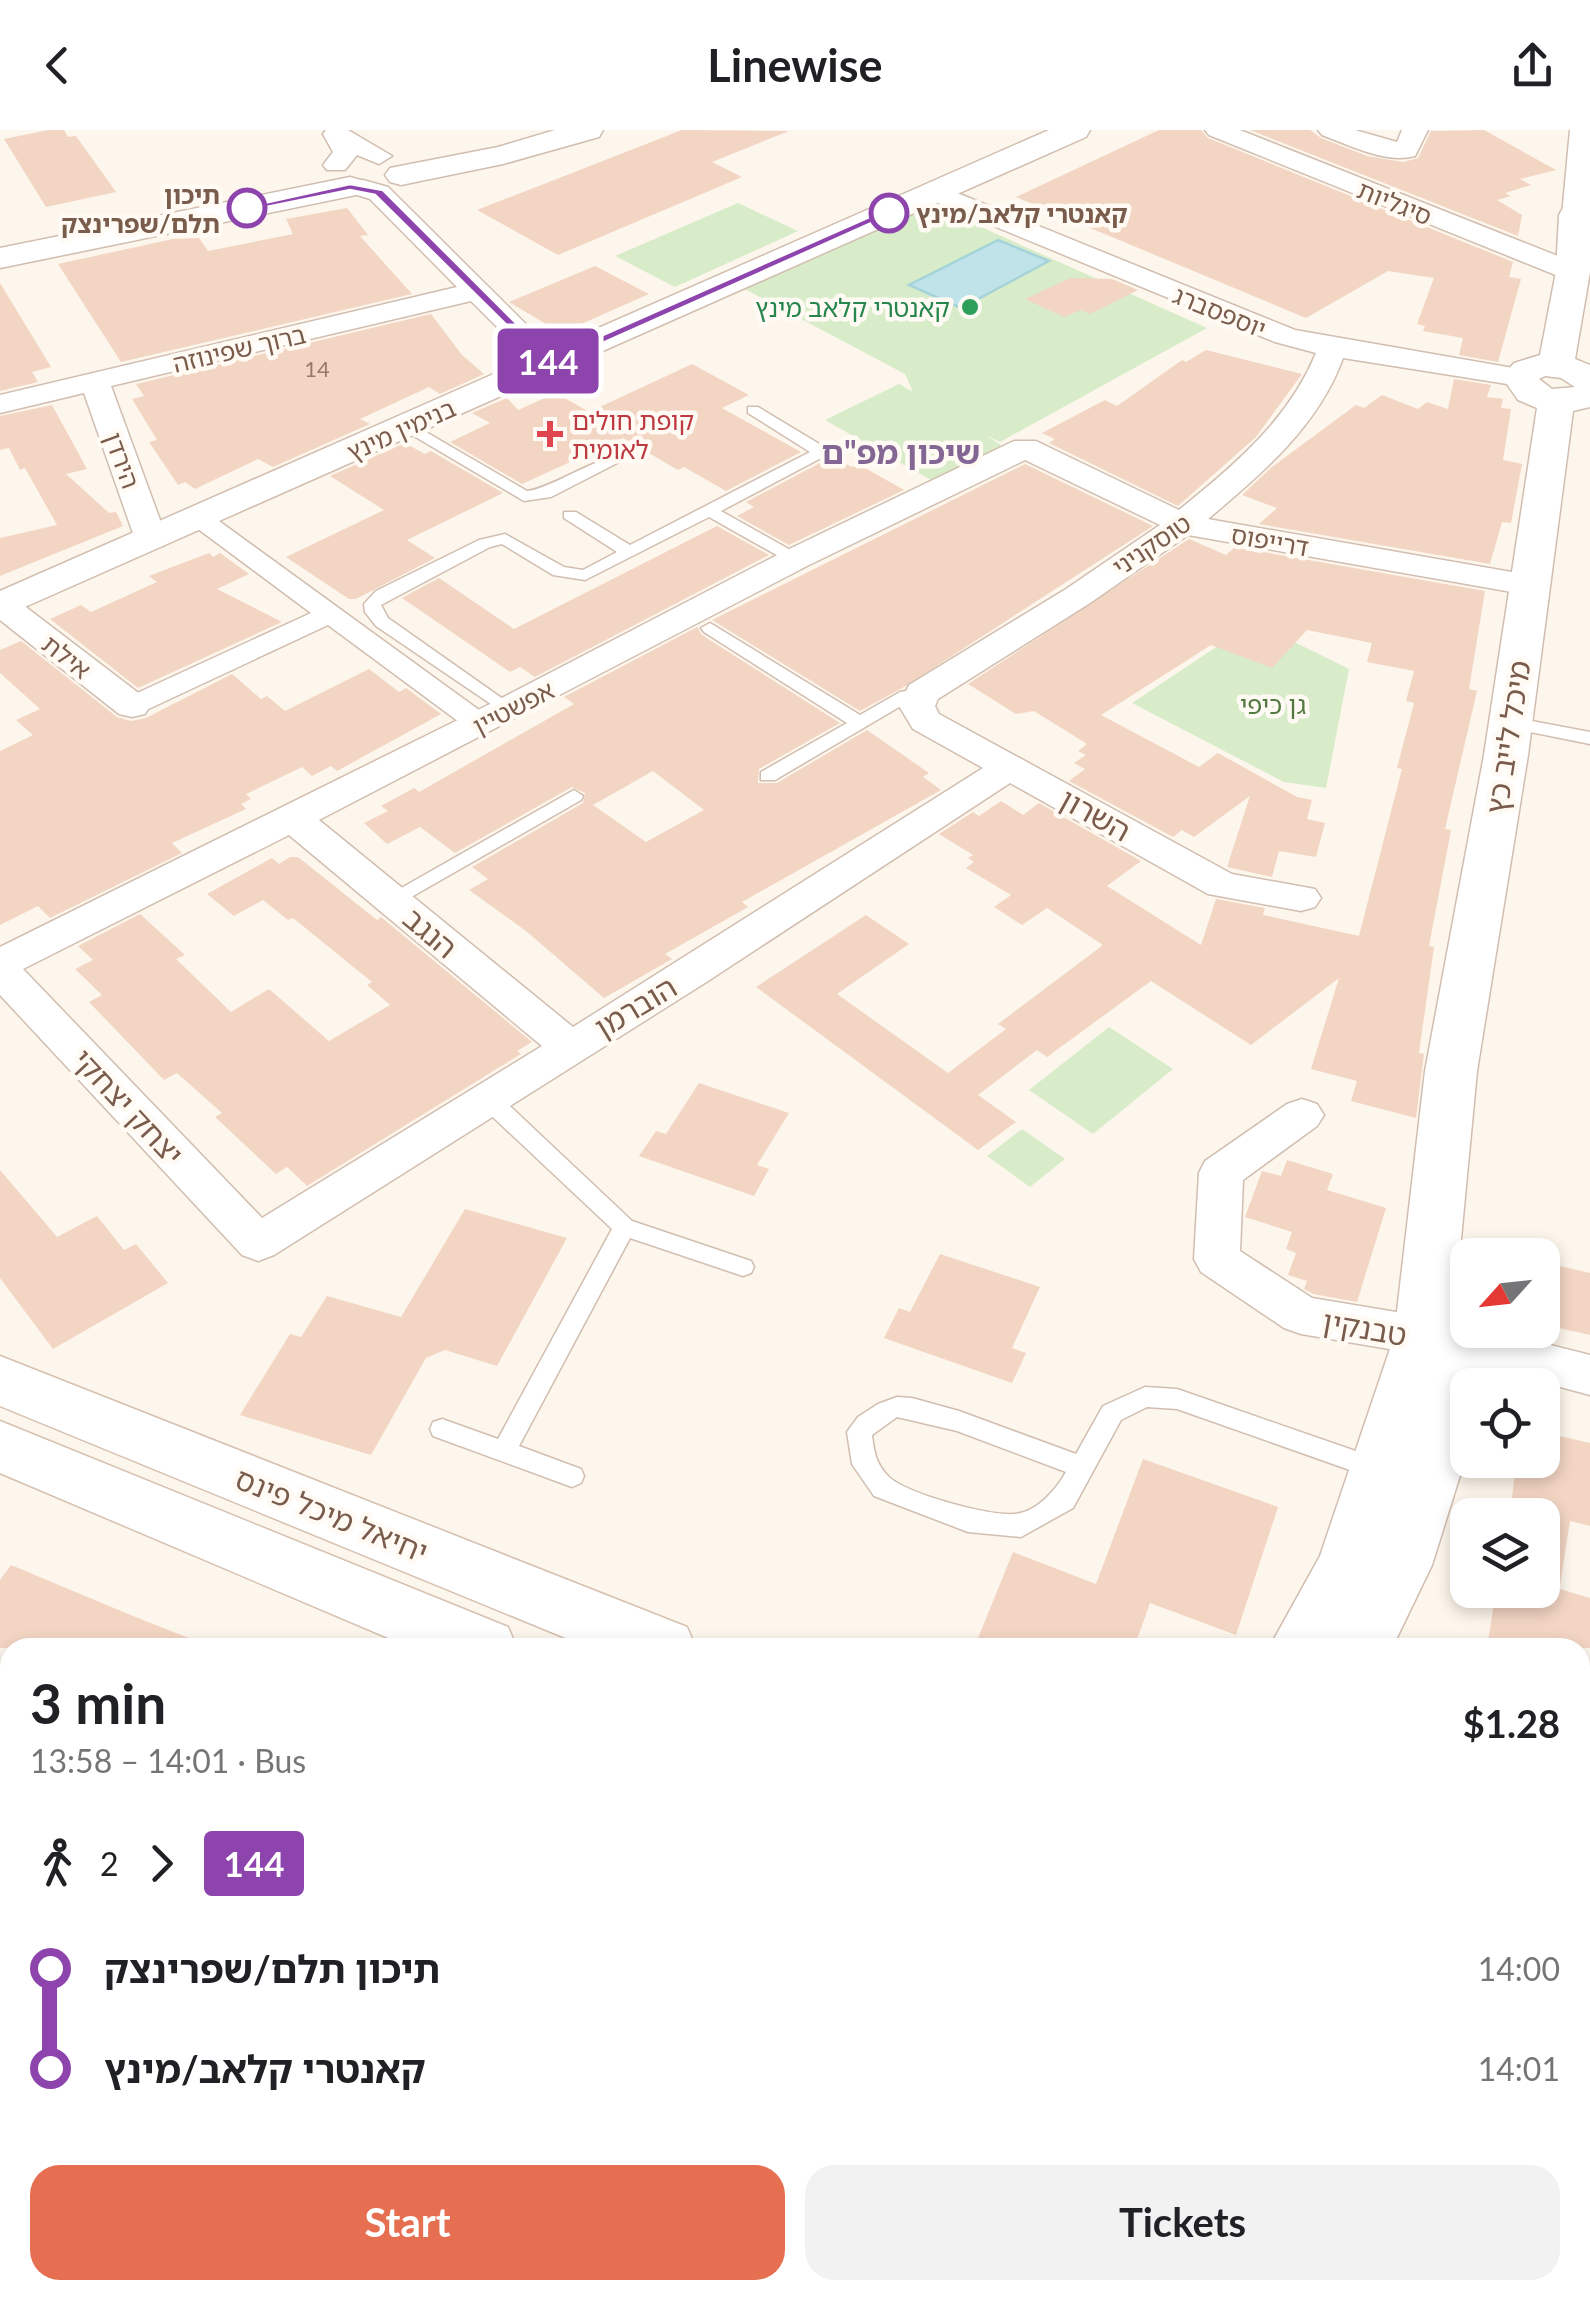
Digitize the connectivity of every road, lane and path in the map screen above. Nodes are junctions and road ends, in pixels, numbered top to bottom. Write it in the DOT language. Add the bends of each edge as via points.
graph roads {
  1 [pos="538,130"];
  2 [pos="588,130"];
  3 [pos="1075,130"];
  4 [pos="1218,130"];
  5 [pos="1331,130"];
  6 [pos="1415,130"];
  7 [pos="1583,130"];
  8 [pos="362,167"];
  9 [pos="1584,181"];
  10 [pos="936,192"];
  11 [pos="1582,217"];
  12 [pos="0,240"];
  13 [pos="0,258"];
  14 [pos="1573,272"];
  15 [pos="477,291"];
  16 [pos="1333,348"];
  17 [pos="549,363"];
  18 [pos="95,382"];
  19 [pos="1562,384"];
  20 [pos="0,404"];
  21 [pos="753,410"];
  22 [pos="408,426"];
  23 [pos="1025,448"];
  24 [pos="617,459"];
  25 [pos="712,512"];
  26 [pos="570,515"];
  27 [pos="199,518"];
  28 [pos="1183,524"];
  29 [pos="151,539"];
  30 [pos="630,553"];
  31 [pos="795,559"];
  32 [pos="1530,585"];
  33 [pos="1,605"];
  34 [pos="330,614"];
  35 [pos="710,628"];
  36 [pos="922,692"];
  37 [pos="132,706"];
  38 [pos="494,717"];
  39 [pos="860,723"];
  40 [pos="1511,723"];
  41 [pos="1590,738"];
  42 [pos="1010,766"];
  43 [pos="768,776"];
  44 [pos="574,796"];
  45 [pos="292,818"];
  46 [pos="1301,898"];
  47 [pos="392,900"];
  48 [pos="0,967"];
  49 [pos="569,1046"];
  50 [pos="487,1098"];
  51 [pos="1302,1115"];
  52 [pos="624,1226"];
  53 [pos="1456,1238"];
  54 [pos="258,1242"];
  55 [pos="743,1267"];
  56 [pos="1450,1327"];
  57 [pos="1451,1348"];
  58 [pos="1515,1348"];
  59 [pos="1590,1374"];
  60 [pos="0,1380"];
  61 [pos="442,1428"];
  62 [pos="0,1446"];
  63 [pos="504,1451"];
  64 [pos="1081,1467"];
  65 [pos="572,1476"];
  66 [pos="1402,1478"];
  67 [pos="460,1638"];
  68 [pos="639,1638"];
  69 [pos="1307,1638"];
  70 [pos="1363,1638"];
  1 -- 8 [label="street"];
  2 -- 8 [label="street" via="502,154"];
  3 -- 10 [label="street, בנימין מינץ"];
  4 -- 14 [label="street, סיגליות"];
  5 -- 6 [label="street" via="1406,151"];
  7 -- 9 [label="street, מיכל לייב כץ"];
  8 -- 12 [label="street"];
  8 -- 13 [label="street"];
  8 -- 15 [label="street"];
  9 -- 11 [label="street, מיכל לייב כץ"];
  10 -- 16 [label="street, יוספסברג" via="1248,324"];
  10 -- 17 [label="street, בנימין מינץ"];
  11 -- 14 [label="street, מיכל לייב כץ"];
  14 -- 19 [label="street, מיכל לייב כץ"];
  15 -- 17 [label="street"];
  15 -- 18 [label="street, ברוך שפינוזה"];
  16 -- 19 [label="street, יוספסברג"];
  16 -- 28 [label="street, טוסקניני" via="1312,394 1234,484"];
  17 -- 22 [label="street, בנימין מינץ"];
  18 -- 20 [label="street, ברוך שפינוזה"];
  18 -- 29 [label="street, הירדן"];
  19 -- 32 [label="street, מיכל לייב כץ"];
  21 -- 25 [label="lane" via="808,440 818,454"];
  22 -- 24 [label="lane" via="524,496 545,494"];
  22 -- 27 [label="street, בנימין מינץ"];
  23 -- 28 [label="street, דרייפוס"];
  23 -- 31 [label="street, אפשטיין"];
  25 -- 30 [label="lane"];
  25 -- 31 [label="lane"];
  26 -- 30 [label="lane"];
  27 -- 29 [label="street, בנימין מינץ"];
  27 -- 34 [label="street"];
  28 -- 32 [label="street, דרייפוס"];
  28 -- 36 [label="street, טוסקניני"];
  29 -- 33 [label="street, בנימין מינץ"];
  30 -- 38 [label="lane" via="572,576 515,542 496,540 372,604 382,622"];
  31 -- 38 [label="street, אפשטיין"];
  32 -- 40 [label="street, מיכל לייב כץ"];
  33 -- 37 [label="street, אילת"];
  34 -- 37 [label="street"];
  34 -- 38 [label="street"];
  35 -- 39 [label="lane"];
  36 -- 39 [label="lane"];
  36 -- 42 [label="street, השרון" via="917,706 926,721"];
  38 -- 45 [label="street, אפשטיין"];
  39 -- 43 [label="lane"];
  40 -- 41 [label="lane"];
  40 -- 53 [label="street, מיכל לייב כץ" via="1451,1071"];
  42 -- 46 [label="street, השרון" via="1222,886"];
  42 -- 49 [label="street, הוברמן"];
  44 -- 47 [label="lane"];
  45 -- 47 [label="street, הנגב"];
  45 -- 48 [label="street, אפשטיין"];
  47 -- 49 [label="street, הנגב"];
  48 -- 54 [label="street, יצחק יצחקי"];
  49 -- 50 [label="street, הוברמן"];
  50 -- 52 [label="lane"];
  50 -- 54 [label="street, הוברמן"];
  51 -- 56 [label="street, טבנקין" via="1222,1173 1217,1258 1301,1315"];
  52 -- 55 [label="lane"];
  52 -- 63 [label="lane"];
  57 -- 66 [label="street, מיכל לייב כץ"];
  58 -- 59 [label="street, טבנקין"];
  60 -- 68 [label="street, יחיאל מיכל פינס"];
  61 -- 63 [label="lane"];
  62 -- 67 [label="street"];
  63 -- 65 [label="lane"];
  64 -- 64 [label="lane" via="1064,1500 1021,1526 968,1521 883,1488 864,1464 859,1432 898,1407 925,1411"];
  64 -- 66 [label="lane" via="1112,1413 1145,1397 1178,1398"];
  66 -- 69 [label="street, מיכל לייב כץ"];
  66 -- 70 [label="street, מיכל לייב כץ" via="1401,1565"];
}
